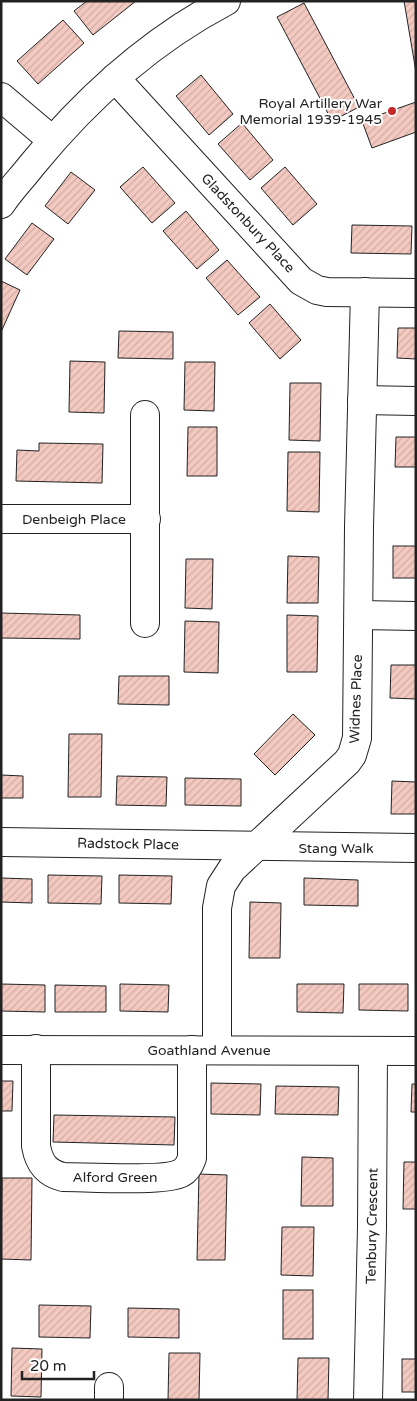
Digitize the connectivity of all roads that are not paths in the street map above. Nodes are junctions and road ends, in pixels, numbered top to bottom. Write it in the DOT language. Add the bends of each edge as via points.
graph roads {
  1 [pos="213,4"];
  2 [pos="115,78"];
  3 [pos="1,97"];
  4 [pos="52,140"];
  5 [pos="1,204"];
  6 [pos="365,292"];
  7 [pos="416,293"];
  8 [pos="362,400"];
  9 [pos="416,401"];
  10 [pos="145,415"];
  11 [pos="1,519"];
  12 [pos="146,519"];
  13 [pos="359,615"];
  14 [pos="416,616"];
  15 [pos="145,623"];
  16 [pos="1,842"];
  17 [pos="256,847"];
  18 [pos="416,848"];
  19 [pos="36,1049"];
  20 [pos="1,1050"];
  21 [pos="204,1050"];
  22 [pos="372,1051"];
  23 [pos="416,1051"];
  24 [pos="368,1400"];
  1 -- 2 [label="street"];
  2 -- 4 [label="street"];
  2 -- 6 [label="street, Gladstonbury Place" via="301,281 327,292"];
  3 -- 4 [label="street"];
  4 -- 5 [label="street"];
  6 -- 7 [label="street, Gladstonbury Place"];
  6 -- 8 [label="street, Widnes Place"];
  8 -- 9 [label="street"];
  8 -- 13 [label="street, Widnes Place"];
  10 -- 12 [label="street, Denbeigh Place"];
  11 -- 12 [label="street, Denbeigh Place"];
  12 -- 15 [label="street, Denbeigh Place"];
  13 -- 14 [label="street"];
  13 -- 17 [label="street, Widnes Place" via="357,738 352,755"];
  16 -- 17 [label="street, Radstock Place"];
  17 -- 18 [label="street, Stang Walk"];
  17 -- 21 [label="street, Widnes Place" via="225,877 218,896"];
  19 -- 20 [label="street, Goathland Avenue"];
  19 -- 21 [label="street, Goathland Avenue"];
  19 -- 21 [label="street, Alford Green" via="36,1146 39,1160 49,1172 63,1177 154,1178 180,1174 192,1158"];
  21 -- 22 [label="street, Goathland Avenue"];
  22 -- 23 [label="street, Goathland Avenue"];
  22 -- 24 [label="street, Tenbury Crescent"];
}
